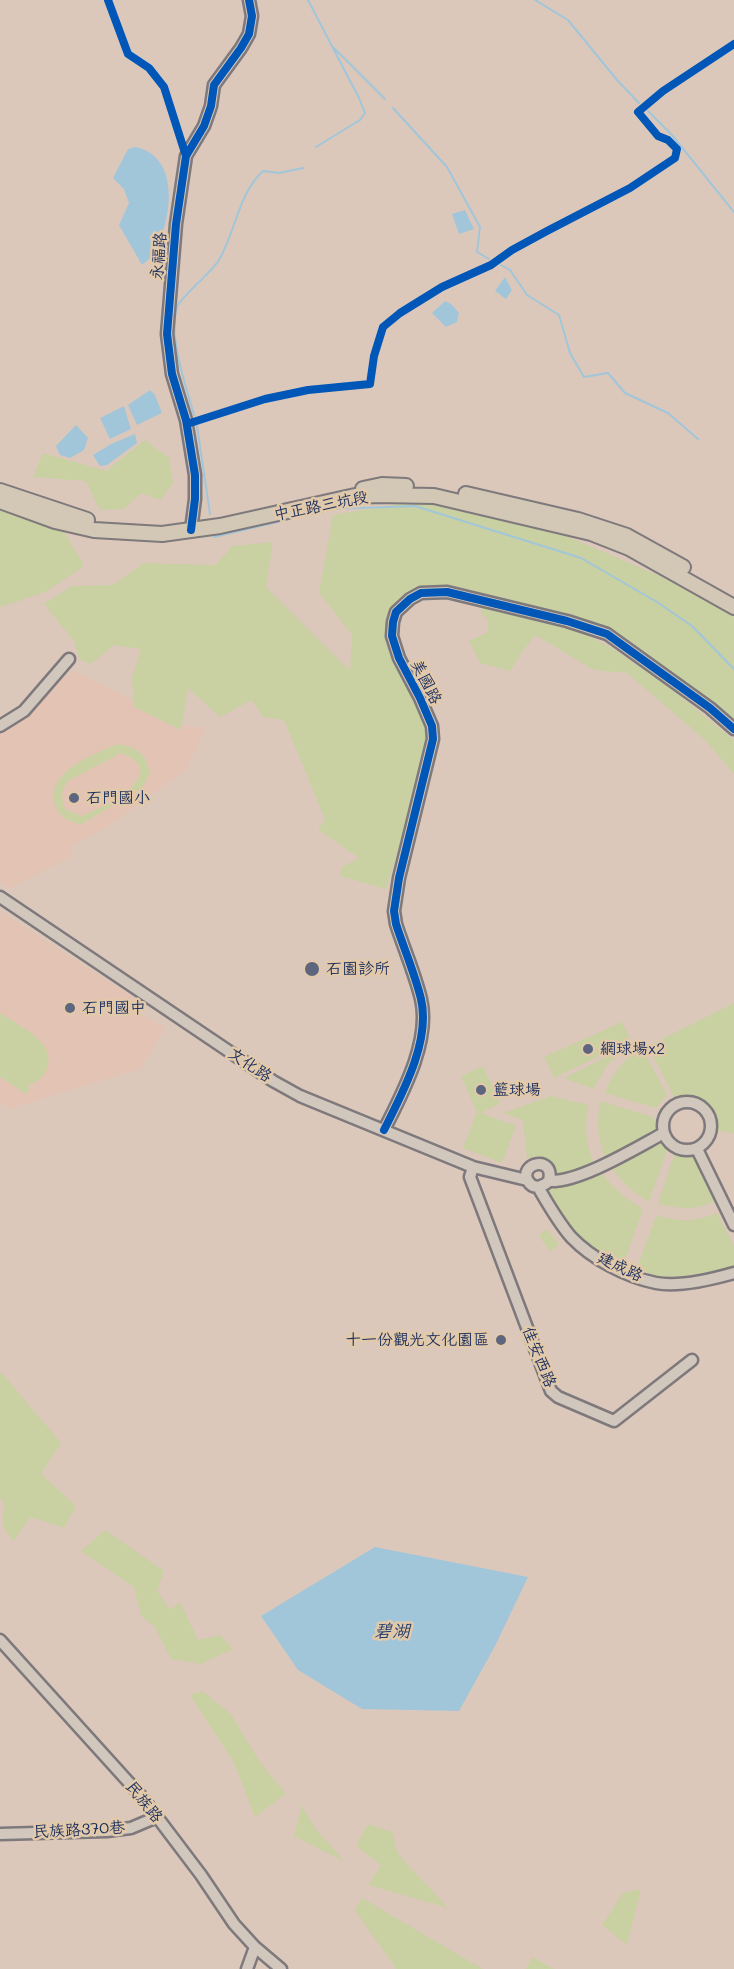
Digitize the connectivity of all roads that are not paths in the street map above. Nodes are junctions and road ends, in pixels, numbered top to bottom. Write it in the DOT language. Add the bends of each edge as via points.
graph roads {
  1 [pos="249,0"];
  2 [pos="0,491"];
  3 [pos="0,501"];
  4 [pos="192,527"];
  5 [pos="734,596"];
  6 [pos="734,607"];
  7 [pos="69,659"];
  8 [pos="0,726"];
  9 [pos="734,729"];
  10 [pos="0,897"];
  11 [pos="384,1130"];
  12 [pos="664,1133"];
  13 [pos="697,1149"];
  14 [pos="473,1167"];
  15 [pos="527,1180"];
  16 [pos="549,1181"];
  17 [pos="538,1187"];
  18 [pos="734,1225"];
  19 [pos="734,1273"];
  20 [pos="692,1360"];
  21 [pos="0,1640"];
  22 [pos="157,1818"];
  23 [pos="0,1834"];
  24 [pos="255,1947"];
  25 [pos="247,1969"];
  26 [pos="281,1969"];
  1 -- 4 [label="street, 永福路" via="249,34 214,85 204,126 186,156 176,224 167,334 195,475"];
  2 -- 4 [label="main road, 中正路三坑段" via="91,521"];
  3 -- 4 [label="main road, 中正路三坑段" via="94,530 162,534"];
  4 -- 5 [label="main road, 中正路三坑段" via="382,485 438,488 578,520 627,536"];
  4 -- 6 [label="main road, 中正路三坑段" via="220,526 355,496 434,496 591,533 629,548"];
  7 -- 8 [label="street" via="24,711"];
  9 -- 11 [label="street, 美國路" via="607,634 447,592 421,593 396,612 392,636 432,726 433,739 394,911 422,1001 422,1023 414,1069"];
  10 -- 11 [label="street, 文化路" via="273,1081"];
  11 -- 14 [label="street, 文化路"];
  12 -- 13 [label="street" via="677,1148"];
  12 -- 13 [label="street" via="664,1118 670,1109 684,1102 697,1103 710,1117 712,1129 707,1141"];
  12 -- 16 [label="street" via="574,1177"];
  13 -- 18 [label="street"];
  14 -- 15 [label="street, 文化路"];
  14 -- 20 [label="street, 佳安西路" via="473,1187 551,1391 614,1421"];
  15 -- 16 [label="street" via="530,1167 542,1164 548,1168"];
  15 -- 17 [label="street, 文化路"];
  16 -- 17 [label="street"];
  17 -- 19 [label="street, 建成路" via="572,1238 597,1258 628,1273 658,1283 684,1283"];
  21 -- 22 [label="street, 民族路"];
  22 -- 23 [label="street, 民族路370巷" via="131,1828 107,1831"];
  22 -- 24 [label="street, 民族路"];
  24 -- 25 [label="street"];
  24 -- 26 [label="street, 民族路"];
}
